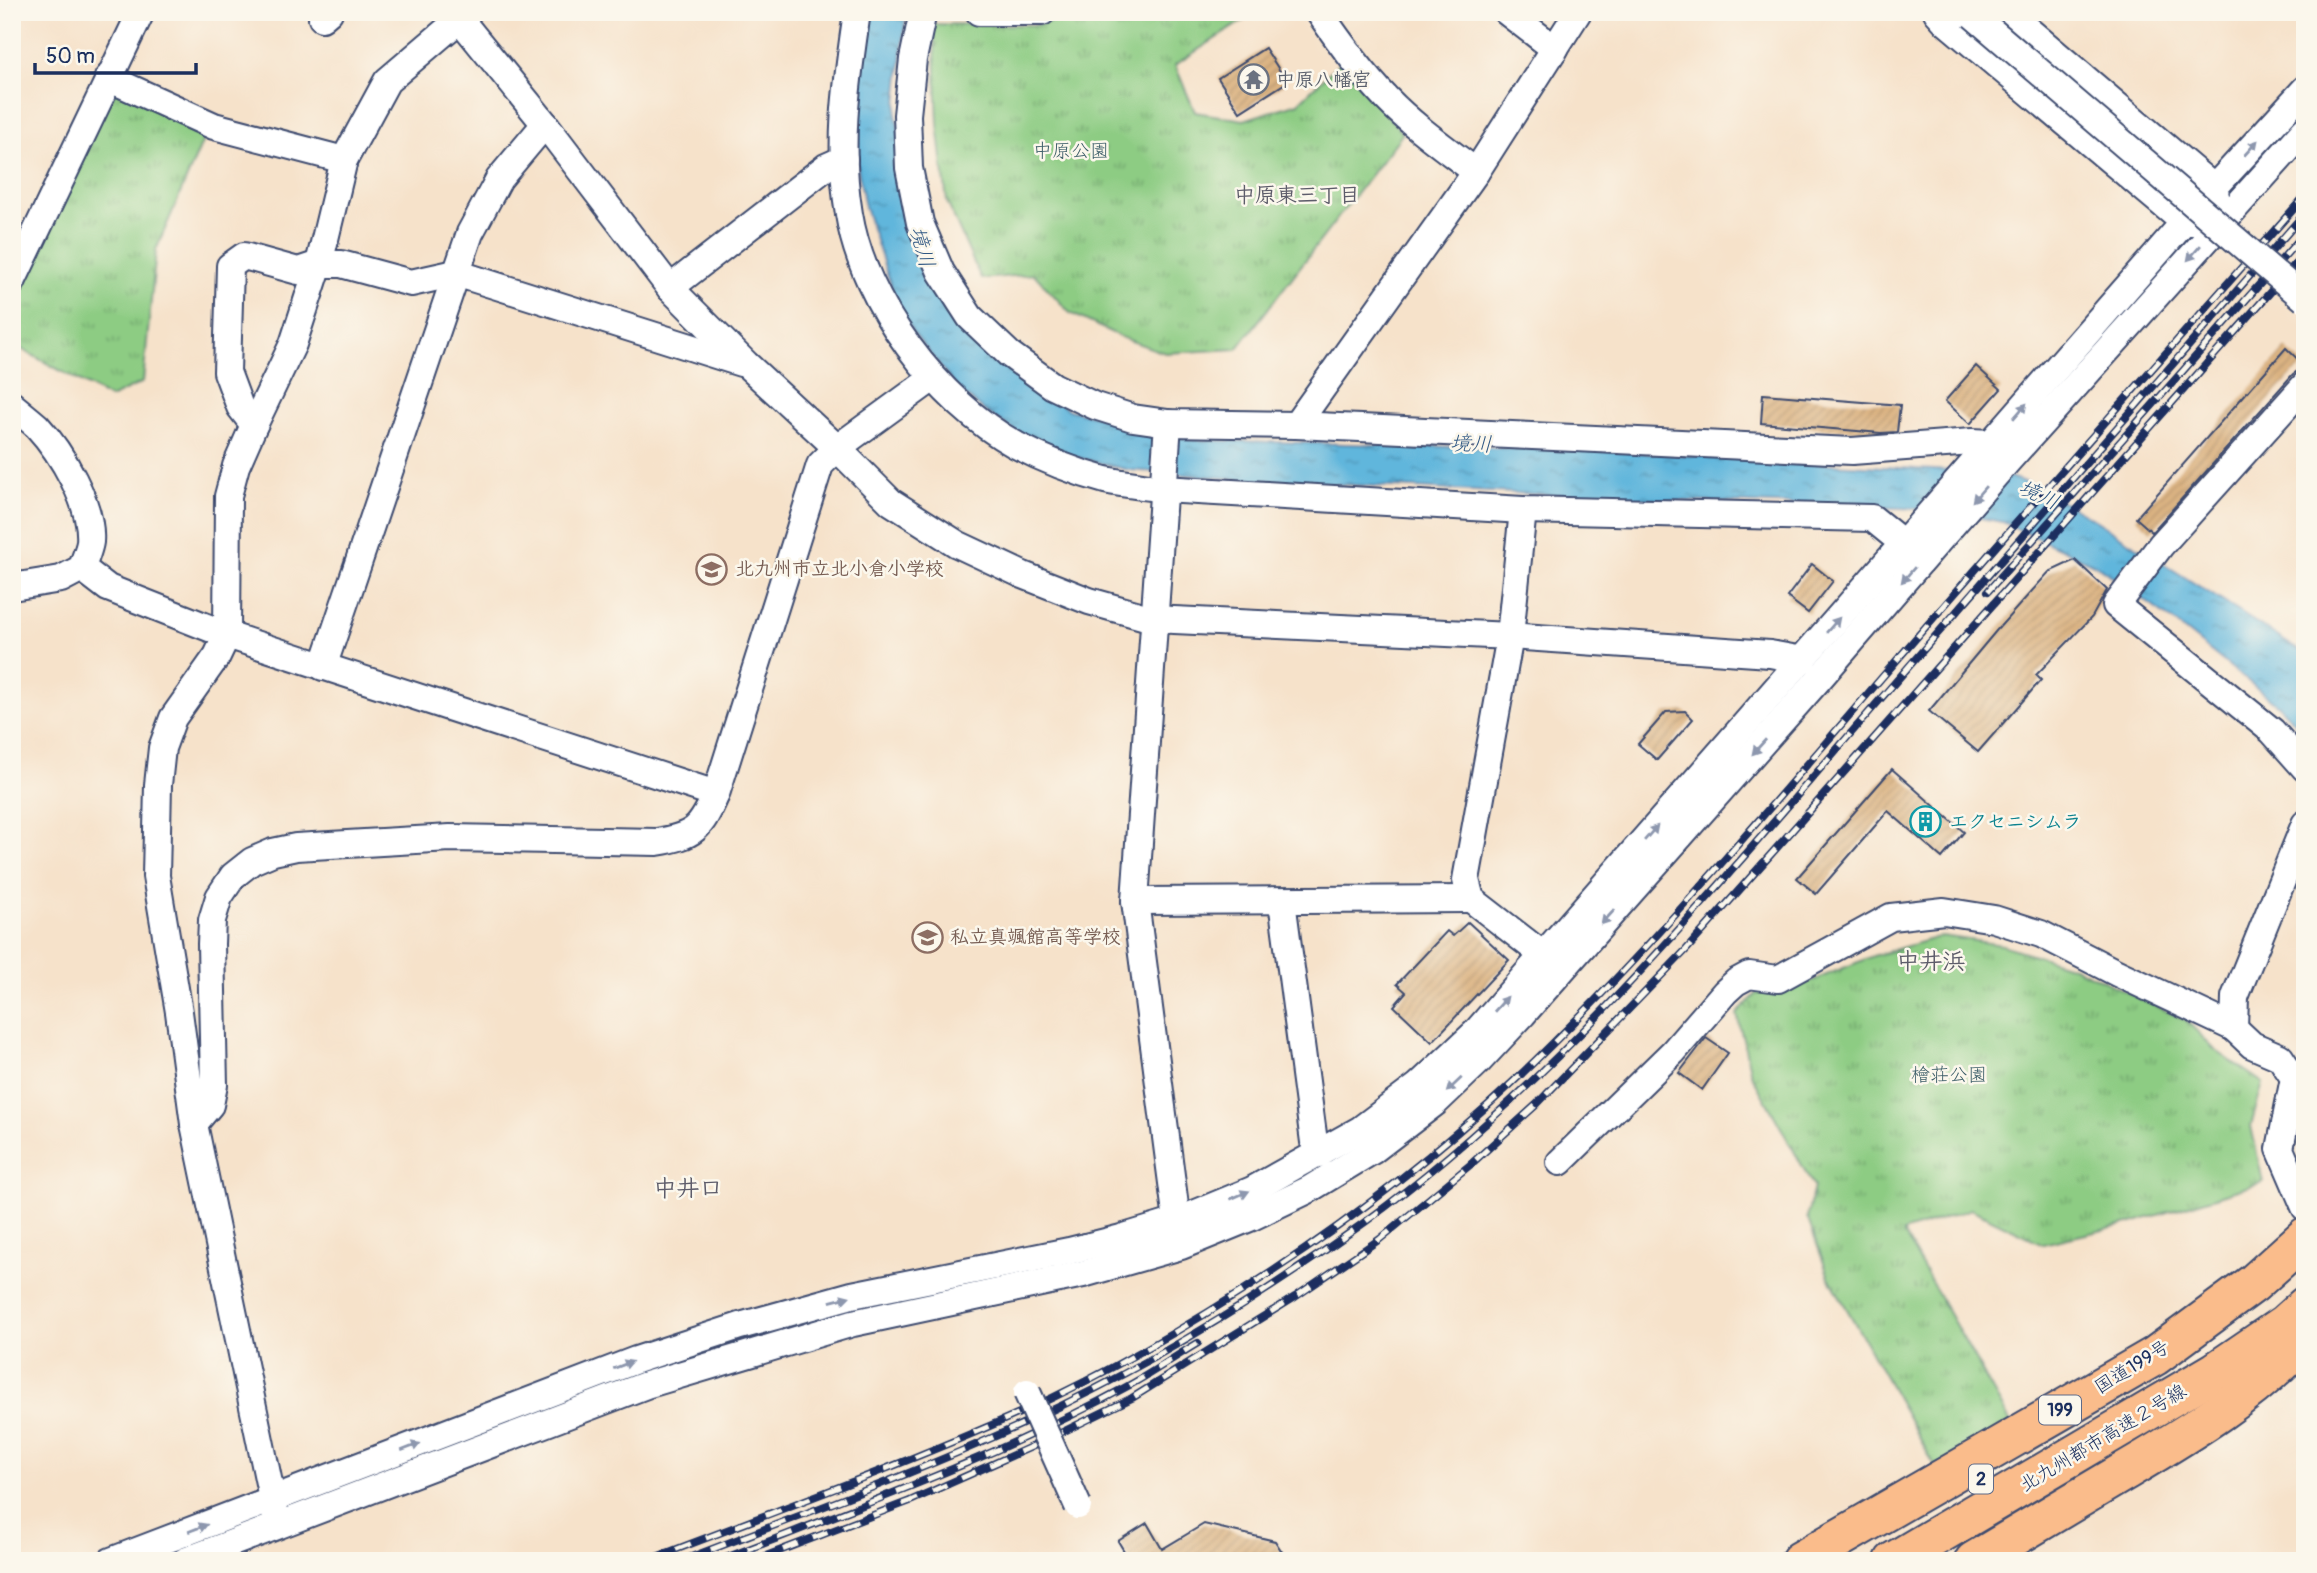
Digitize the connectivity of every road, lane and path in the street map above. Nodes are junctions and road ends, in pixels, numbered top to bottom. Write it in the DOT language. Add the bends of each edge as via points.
graph roads {
  1 [pos="141,12"];
  2 [pos="857,12"];
  3 [pos="923,12"];
  4 [pos="979,12"];
  5 [pos="1320,12"];
  6 [pos="1507,12"];
  7 [pos="1578,12"];
  8 [pos="1937,12"];
  9 [pos="1038,13"];
  10 [pos="461,14"];
  11 [pos="1972,14"];
  12 [pos="2024,17"];
  13 [pos="1555,49"];
  14 [pos="108,78"];
  15 [pos="2305,89"];
  16 [pos="545,124"];
  17 [pos="2305,130"];
  18 [pos="844,159"];
  19 [pos="344,160"];
  20 [pos="1476,172"];
  21 [pos="2214,188"];
  22 [pos="2184,222"];
  23 [pos="2221,222"];
  24 [pos="319,264"];
  25 [pos="456,273"];
  26 [pos="12,282"];
  27 [pos="670,288"];
  28 [pos="2305,299"];
  29 [pos="746,364"];
  30 [pos="933,377"];
  31 [pos="2305,385"];
  32 [pos="12,405"];
  33 [pos="254,425"];
  34 [pos="1296,425"];
  35 [pos="1168,426"];
  36 [pos="838,448"];
  37 [pos="1991,456"];
  38 [pos="1163,485"];
  39 [pos="1523,510"];
  40 [pos="1904,544"];
  41 [pos="82,568"];
  42 [pos="12,587"];
  43 [pos="1153,619"];
  44 [pos="227,635"];
  45 [pos="1510,636"];
  46 [pos="1803,660"];
  47 [pos="323,667"];
  48 [pos="2305,768"];
  49 [pos="716,794"];
  50 [pos="2305,824"];
  51 [pos="1471,899"];
  52 [pos="1135,901"];
  53 [pos="1282,901"];
  54 [pos="1553,962"];
  55 [pos="2234,1028"];
  56 [pos="194,1124"];
  57 [pos="1319,1154"];
  58 [pos="1560,1162"];
  59 [pos="2305,1208"];
  60 [pos="1177,1221"];
  61 [pos="2305,1237"];
  62 [pos="2305,1263"];
  63 [pos="2305,1307"];
  64 [pos="2305,1322"];
  65 [pos="2305,1338"];
  66 [pos="1027,1392"];
  67 [pos="2127,1409"];
  68 [pos="1078,1506"];
  69 [pos="275,1513"];
  70 [pos="111,1561"];
  71 [pos="185,1561"];
  72 [pos="1800,1561"];
  73 [pos="1841,1561"];
  74 [pos="1894,1561"];
  75 [pos="1933,1561"];
  76 [pos="1974,1561"];
  1 -- 14 [label="street"];
  2 -- 18 [label="street" via="844,109"];
  3 -- 35 [label="street" via="907,115 909,168 920,223 941,272 970,317 1009,354 1053,386 1095,406"];
  4 -- 9 [label="street"];
  5 -- 20 [label="street" via="1351,58 1388,100"];
  6 -- 13 [label="street"];
  7 -- 13 [label="street"];
  8 -- 22 [label="street"];
  10 -- 16 [label="street"];
  10 -- 19 [label="street" via="387,82"];
  11 -- 28 [label="street, bridge"];
  12 -- 21 [label="street"];
  13 -- 20 [label="street"];
  14 -- 19 [label="street" via="214,126"];
  14 -- 26 [label="street"];
  21 -- 15 [label="street, one-way"];
  16 -- 25 [label="street" via="499,178 470,233"];
  16 -- 27 [label="street"];
  17 -- 23 [label="street"];
  18 -- 27 [label="street" via="826,167"];
  18 -- 30 [label="street" via="849,215 860,260 906,345"];
  19 -- 24 [label="street"];
  20 -- 34 [label="street"];
  21 -- 22 [label="street"];
  21 -- 23 [label="street"];
  22 -- 23 [label="street"];
  37 -- 22 [label="street, one-way"];
  23 -- 37 [label="street, one-way"];
  24 -- 25 [label="street" via="341,264 411,283"];
  24 -- 33 [label="street" via="293,344"];
  24 -- 33 [label="street" via="298,271 244,256 230,266 227,372 240,407"];
  25 -- 29 [label="street"];
  25 -- 47 [label="street"];
  27 -- 29 [label="street"];
  29 -- 36 [label="street"];
  30 -- 36 [label="street"];
  30 -- 38 [label="street" via="969,412 1015,444 1104,480"];
  31 -- 48 [label="street" via="2161,545 2116,605 2272,731"];
  32 -- 41 [label="street" via="37,427 78,490 90,543"];
  33 -- 44 [label="street" via="228,496"];
  34 -- 35 [label="street"];
  34 -- 37 [label="street" via="1852,451 1972,442"];
  35 -- 38 [label="street"];
  36 -- 43 [label="street" via="891,502 957,544 1089,601"];
  36 -- 49 [label="street" via="820,465"];
  37 -- 40 [label="street"];
  37 -- 54 [label="street, one-way" via="1953,524 1818,680"];
  38 -- 39 [label="street"];
  38 -- 43 [label="street"];
  39 -- 40 [label="street" via="1872,518"];
  39 -- 45 [label="street"];
  46 -- 40 [label="street, one-way"];
  41 -- 42 [label="street" via="61,579"];
  41 -- 44 [label="street" via="108,587"];
  43 -- 45 [label="street"];
  43 -- 52 [label="street"];
  44 -- 47 [label="street"];
  44 -- 56 [label="street" via="173,718 162,748 158,785 156,876"];
  45 -- 46 [label="street"];
  45 -- 51 [label="street" via="1466,880"];
  54 -- 46 [label="street, one-way"];
  47 -- 49 [label="street"];
  49 -- 56 [label="street" via="696,829 657,842 450,838 296,847 251,861 219,897 212,920 214,1085 209,1105"];
  50 -- 55 [label="street" via="2235,997"];
  51 -- 53 [label="street"];
  51 -- 54 [label="street"];
  52 -- 53 [label="street"];
  52 -- 60 [label="street"];
  53 -- 57 [label="street"];
  57 -- 54 [label="street, one-way" via="1418,1086"];
  54 -- 69 [label="street, one-way" via="1478,1062 1436,1102 1372,1151 1252,1217 1181,1246 1083,1274 853,1323 646,1385"];
  55 -- 58 [label="street" via="2041,934 1994,919 1944,911 1891,918 1785,977 1749,975 1737,982"];
  55 -- 59 [label="street" via="2252,1045 2280,1057 2294,1078 2280,1149"];
  56 -- 69 [label="street"];
  60 -- 57 [label="street, one-way" via="1252,1190"];
  69 -- 60 [label="street, one-way" via="636,1360 740,1326 852,1295 1069,1251"];
  61 -- 72 [label="highway, 国道199号 / 199" via="2254,1283 2155,1356"];
  62 -- 67 [label="highway, 北九州都市高速２号線"];
  63 -- 67 [label="highway, 北九州都市高速２号線" via="2216,1371"];
  64 -- 75 [label="highway" via="2282,1344 2185,1412"];
  65 -- 76 [label="highway" via="2232,1404"];
  66 -- 68 [label="street, bridge"];
  67 -- 73 [label="highway, 北九州都市高速２号線 / 2"];
  67 -- 74 [label="highway, 北九州都市高速２号線 / 2"];
  70 -- 69 [label="street, one-way"];
  69 -- 71 [label="street"];
}
